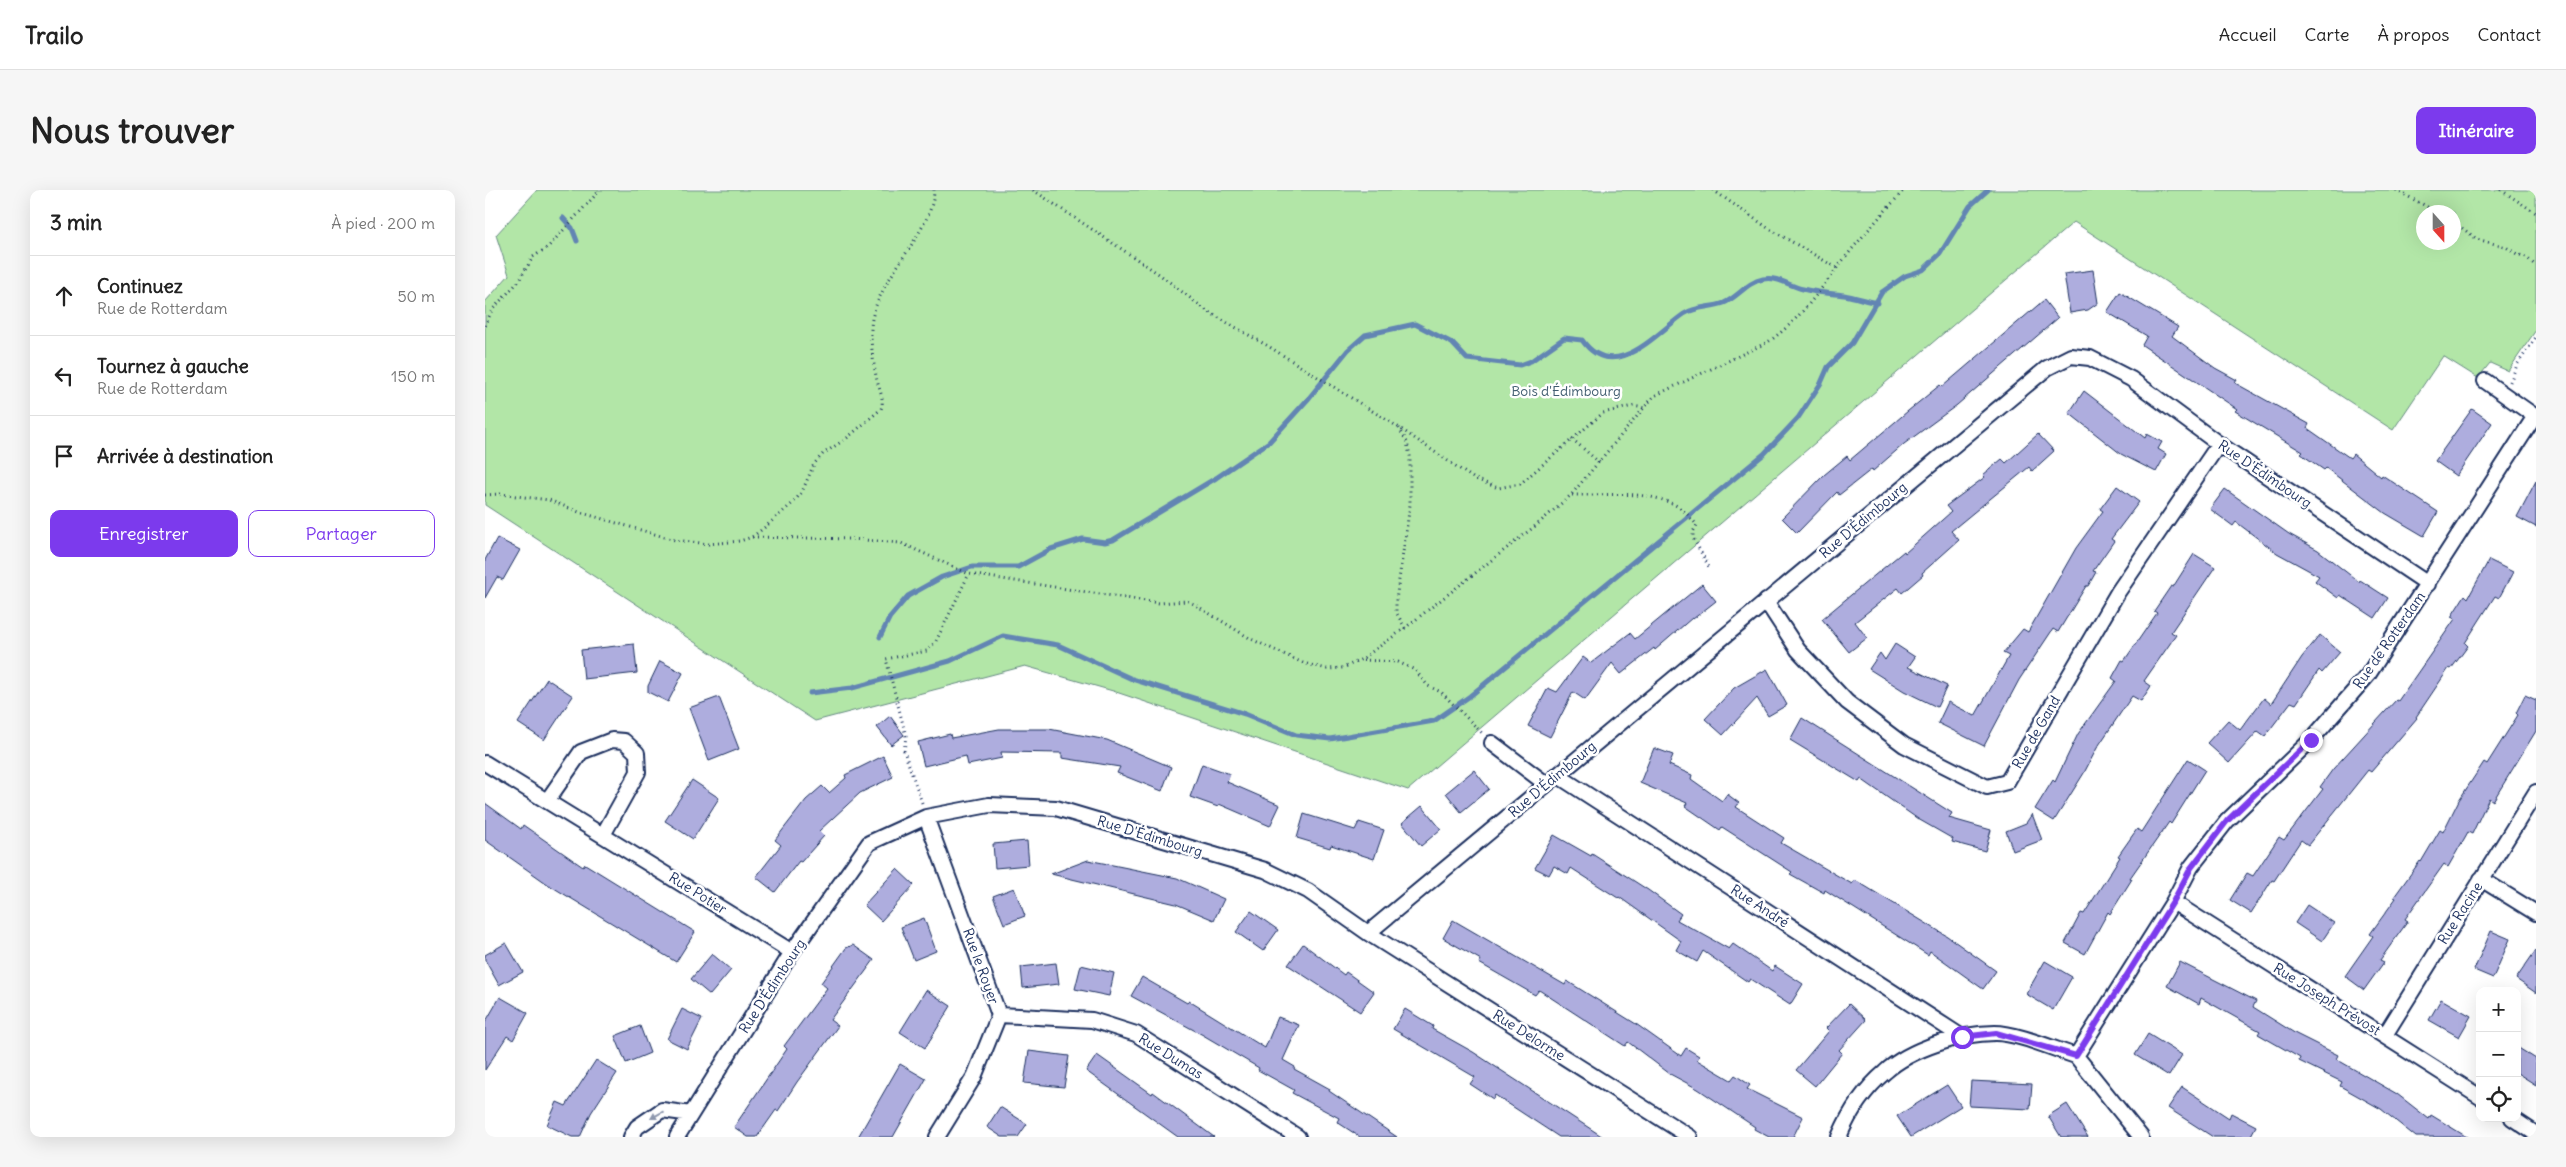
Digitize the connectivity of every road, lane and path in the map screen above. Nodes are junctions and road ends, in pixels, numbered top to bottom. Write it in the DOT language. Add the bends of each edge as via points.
graph roads {
  1 [pos="600,190"];
  2 [pos="934,190"];
  3 [pos="1033,190"];
  4 [pos="1713,190"];
  5 [pos="1904,190"];
  6 [pos="2396,190"];
  7 [pos="2501,190"];
  8 [pos="2424,205"];
  9 [pos="2536,213"];
  10 [pos="2461,228"];
  11 [pos="2536,266"];
  12 [pos="1837,268"];
  13 [pos="485,326"];
  14 [pos="2536,337"];
  15 [pos="2485,381"];
  16 [pos="2510,383"];
  17 [pos="1645,408"];
  18 [pos="2535,416"];
  19 [pos="1399,427"];
  20 [pos="1572,440"];
  21 [pos="2219,444"];
  22 [pos="1600,463"];
  23 [pos="485,495"];
  24 [pos="1571,495"];
  25 [pos="752,537"];
  26 [pos="1709,567"];
  27 [pos="969,574"];
  28 [pos="2429,584"];
  29 [pos="1766,601"];
  30 [pos="1405,628"];
  31 [pos="1362,660"];
  32 [pos="1492,744"];
  33 [pos="485,763"];
  34 [pos="1557,775"];
  35 [pos="1546,784"];
  36 [pos="2536,792"];
  37 [pos="547,801"];
  38 [pos="926,817"];
  39 [pos="603,835"];
  40 [pos="2481,878"];
  41 [pos="2173,902"];
  42 [pos="2536,913"];
  43 [pos="1368,933"];
  44 [pos="792,952"];
  45 [pos="999,1015"];
  46 [pos="2385,1035"];
  47 [pos="1962,1037"];
  48 [pos="2076,1056"];
  49 [pos="2476,1094"];
  50 [pos="691,1114"];
  51 [pos="2518,1122"];
  52 [pos="2536,1134"];
  53 [pos="631,1137"];
  54 [pos="677,1137"];
  55 [pos="937,1137"];
  56 [pos="1298,1137"];
  57 [pos="1690,1137"];
  58 [pos="1839,1137"];
  59 [pos="2141,1137"];
  1 -- 13 [label="path" via="548,247 533,257 518,282 492,310"];
  2 -- 25 [label="path" via="928,216 892,273 873,318 881,409 823,454 814,464 801,495"];
  3 -- 19 [label="path" via="1159,274 1207,311"];
  4 -- 12 [label="path" via="1768,228"];
  5 -- 12 [label="path"];
  6 -- 8 [label="path"];
  7 -- 9 [label="path"];
  10 -- 11 [label="path" via="2477,239 2526,257"];
  12 -- 17 [label="path" via="1783,332 1663,391"];
  14 -- 16 [label="path" via="2517,365"];
  15 -- 18 [label="street"];
  17 -- 20 [label="path" via="1633,406 1603,413"];
  17 -- 22 [label="path"];
  18 -- 28 [label="street, Rue de Rotterdam"];
  19 -- 20 [label="path" via="1473,478 1498,488 1520,484"];
  19 -- 30 [label="path" via="1410,456 1410,516 1396,600 1396,612"];
  20 -- 22 [label="path"];
  21 -- 28 [label="street, Rue D'Édimbourg"];
  21 -- 29 [label="street, Rue D'Édimbourg" via="2131,379 2090,358 2071,356 2047,368"];
  21 -- 29 [label="street, Rue de Gand" via="2118,592 2007,782 1987,787 1905,745 1847,702 1798,650"];
  22 -- 24 [label="path"];
  23 -- 25 [label="path" via="549,500 579,512 691,543 727,543"];
  24 -- 26 [label="path" via="1611,493 1673,504 1697,525 1693,538"];
  24 -- 30 [label="path"];
  25 -- 27 [label="path" via="901,543"];
  27 -- 31 [label="path" via="1159,603 1187,601 1251,639 1303,663 1327,669 1343,668"];
  27 -- 38 [label="path" via="936,641 927,651 886,659 906,736 904,751"];
  28 -- 41 [label="street, Rue de Rotterdam" via="2368,675 2311,740 2227,821 2191,868"];
  29 -- 34 [label="street, Rue D'Édimbourg"];
  30 -- 31 [label="path"];
  31 -- 32 [label="path" via="1398,662 1415,670 1428,686 1453,703"];
  32 -- 35 [label="street"];
  33 -- 37 [label="street, Rue Potier"];
  34 -- 35 [label="street, Rue D'Édimbourg"];
  34 -- 47 [label="street, Rue André"];
  35 -- 43 [label="street, Rue D'Édimbourg"];
  36 -- 40 [label="street, Rue Racine"];
  37 -- 39 [label="street, Rue Potier"];
  37 -- 39 [label="street" via="581,752 612,740 624,741 637,753 638,772"];
  38 -- 43 [label="street, Rue D'Édimbourg" via="989,805 1056,808 1265,870 1309,891"];
  38 -- 44 [label="street, Rue D'Édimbourg" via="869,843"];
  38 -- 45 [label="street, Rue le Royer"];
  39 -- 44 [label="street, Rue Potier"];
  40 -- 42 [label="street"];
  40 -- 46 [label="street, Rue Racine"];
  41 -- 46 [label="street, Rue Joseph Prévost"];
  41 -- 48 [label="street, Rue de Rotterdam"];
  43 -- 57 [label="street, Rue Delorme"];
  44 -- 50 [label="street, Rue D'Édimbourg"];
  45 -- 55 [label="street, Rue le Royer" via="974,1077"];
  45 -- 56 [label="street, Rue Dumas" via="1092,1020 1136,1034"];
  46 -- 49 [label="street, Rue Joseph Prévost"];
  47 -- 48 [label="street" via="1996,1033"];
  47 -- 58 [label="street" via="1924,1048 1885,1071 1847,1118"];
  48 -- 59 [label="street"];
  50 -- 53 [label="street, one-way" via="662,1110 637,1128"];
  50 -- 54 [label="street, Rue D'Édimbourg"];
  51 -- 52 [label="street"];
}
